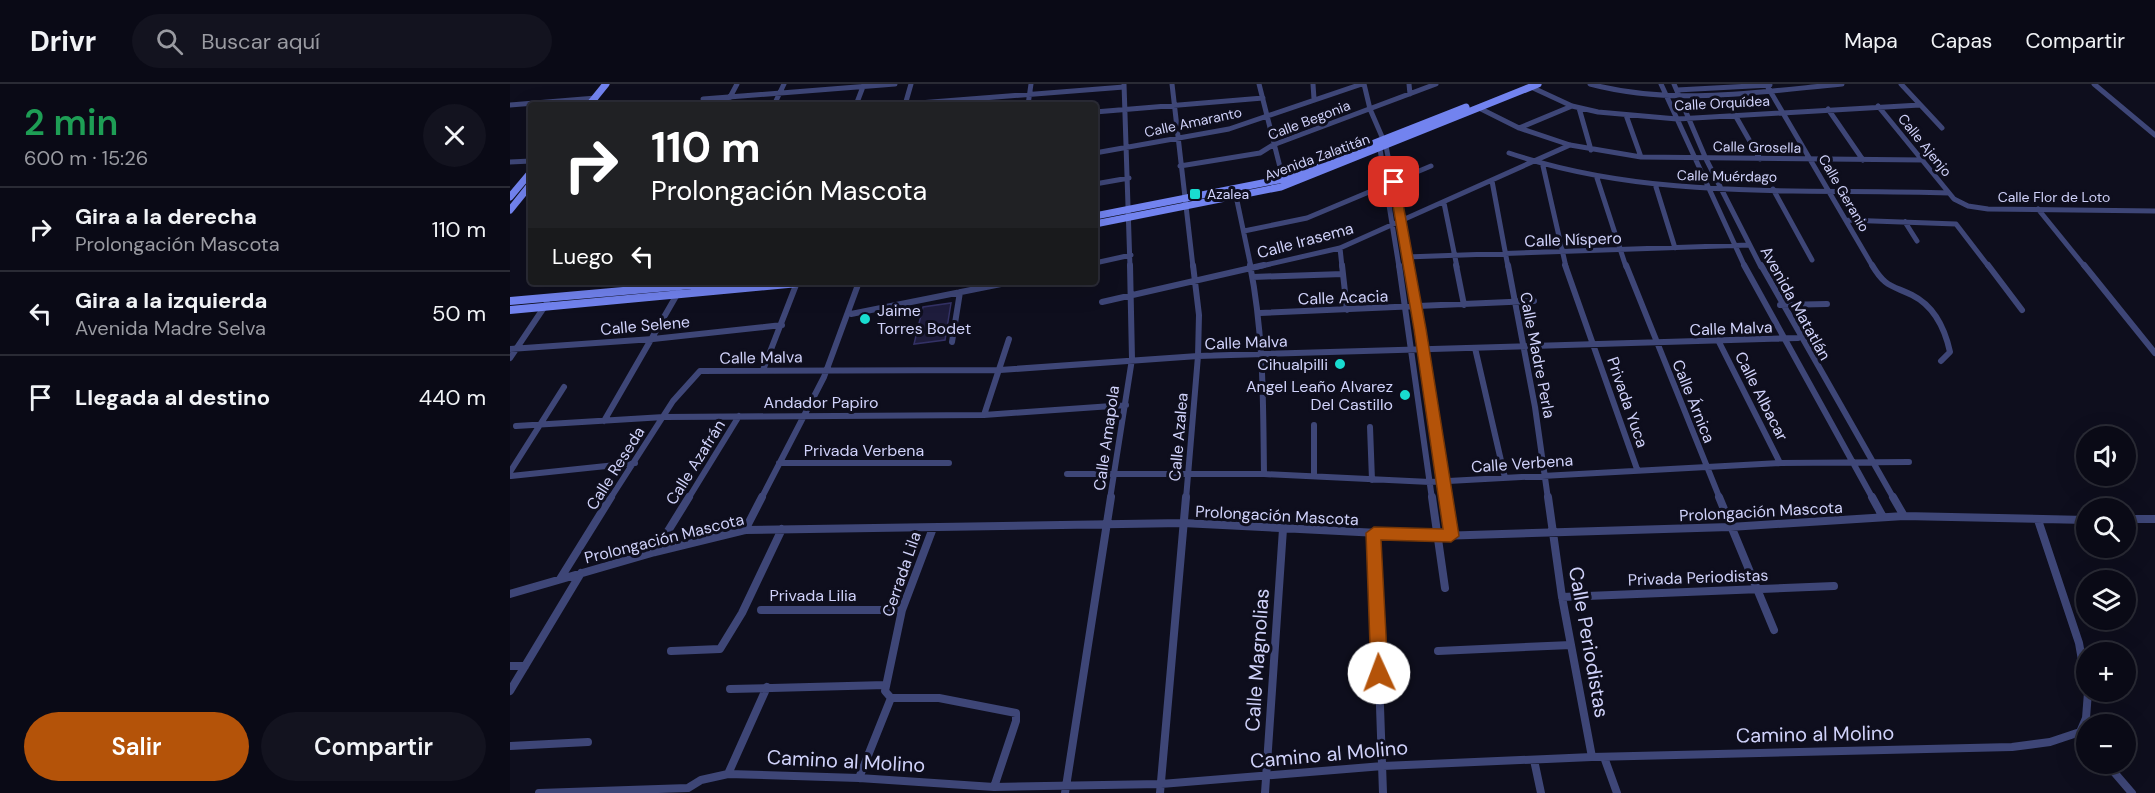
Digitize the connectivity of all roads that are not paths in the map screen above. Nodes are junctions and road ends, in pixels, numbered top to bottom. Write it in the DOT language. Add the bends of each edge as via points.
graph roads {
  1 [pos="606,84"];
  2 [pos="737,84"];
  3 [pos="784,84"];
  4 [pos="895,84"];
  5 [pos="911,84"];
  6 [pos="1030,84"];
  7 [pos="1172,84"];
  8 [pos="1259,84"];
  9 [pos="1313,84"];
  10 [pos="1360,84"];
  11 [pos="1409,84"];
  12 [pos="1436,84"];
  13 [pos="1590,84"];
  14 [pos="1661,84"];
  15 [pos="1674,84"];
  16 [pos="1785,84"];
  17 [pos="1842,84"];
  18 [pos="1902,84"];
  19 [pos="2094,84"];
  20 [pos="864,85"];
  21 [pos="1124,85"];
  22 [pos="1531,85"];
  23 [pos="1722,86"];
  24 [pos="1767,86"];
  25 [pos="780,93"];
  26 [pos="1030,93"];
  27 [pos="1678,93"];
  28 [pos="1410,94"];
  29 [pos="1665,95"];
  30 [pos="1263,98"];
  31 [pos="1314,99"];
  32 [pos="593,102"];
  33 [pos="776,102"];
  34 [pos="857,102"];
  35 [pos="906,102"];
  36 [pos="928,102"];
  37 [pos="1028,102"];
  38 [pos="1175,105"];
  39 [pos="1920,105"];
  40 [pos="528,106"];
  41 [pos="528,106"];
  42 [pos="1572,106"];
  43 [pos="1878,106"];
  44 [pos="510,107"];
  45 [pos="1479,108"];
  46 [pos="1579,108"];
  47 [pos="1125,109"];
  48 [pos="1828,109"];
  49 [pos="1370,110"];
  50 [pos="1098,112"];
  51 [pos="1782,112"];
  52 [pos="1267,115"];
  53 [pos="1735,115"];
  54 [pos="1626,116"];
  55 [pos="1677,119"];
  56 [pos="1689,119"];
  57 [pos="1519,128"];
  58 [pos="1942,128"];
  59 [pos="2155,135"];
  60 [pos="1178,138"];
  61 [pos="1382,142"];
  62 [pos="1273,145"];
  63 [pos="1570,145"];
  64 [pos="1128,147"];
  65 [pos="1591,150"];
  66 [pos="1098,152"];
  67 [pos="1260,153"];
  68 [pos="1276,153"];
  69 [pos="1509,153"];
  70 [pos="1641,157"];
  71 [pos="1695,158"];
  72 [pos="1706,159"];
  73 [pos="1760,159"];
  74 [pos="1812,160"];
  75 [pos="1863,160"];
  76 [pos="1923,160"];
  77 [pos="528,161"];
  78 [pos="510,162"];
  79 [pos="1533,162"];
  80 [pos="1180,166"];
  81 [pos="1431,166"];
  82 [pos="1543,166"];
  83 [pos="528,176"];
  84 [pos="1129,178"];
  85 [pos="1596,178"];
  86 [pos="1283,179"];
  87 [pos="1492,182"];
  88 [pos="1098,183"];
  89 [pos="1391,183"];
  90 [pos="528,187"];
  91 [pos="1656,187"];
  92 [pos="1773,189"];
  93 [pos="1710,190"];
  94 [pos="1722,190"];
  95 [pos="1828,190"];
  96 [pos="1949,193"];
  97 [pos="1236,196"];
  98 [pos="510,197"];
  99 [pos="1954,199"];
  100 [pos="1185,203"];
  101 [pos="1444,203"];
  102 [pos="2038,209"];
  103 [pos="510,210"];
  104 [pos="2155,211"];
  105 [pos="1130,213"];
  106 [pos="1098,216"];
  107 [pos="1846,220"];
  108 [pos="1402,222"];
  109 [pos="1905,222"];
  110 [pos="1098,223"];
  111 [pos="1393,226"];
  112 [pos="1244,231"];
  113 [pos="1917,241"];
  114 [pos="1749,245"];
  115 [pos="1733,246"];
  116 [pos="1340,248"];
  117 [pos="1675,248"];
  118 [pos="1619,251"];
  119 [pos="1562,253"];
  120 [pos="1131,255"];
  121 [pos="1454,255"];
  122 [pos="1504,255"];
  123 [pos="1408,256"];
  124 [pos="1398,257"];
  125 [pos="1812,260"];
  126 [pos="1098,262"];
  127 [pos="1251,269"];
  128 [pos="1343,274"];
  129 [pos="1253,277"];
  130 [pos="1194,280"];
  131 [pos="673,285"];
  132 [pos="682,285"];
  133 [pos="796,285"];
  134 [pos="858,285"];
  135 [pos="996,285"];
  136 [pos="960,292"];
  137 [pos="1132,295"];
  138 [pos="677,296"];
  139 [pos="552,297"];
  140 [pos="510,301"];
  141 [pos="1534,301"];
  142 [pos="1102,302"];
  143 [pos="1515,302"];
  144 [pos="1827,304"];
  145 [pos="1464,305"];
  146 [pos="1780,305"];
  147 [pos="545,307"];
  148 [pos="1405,308"];
  149 [pos="1417,308"];
  150 [pos="510,310"];
  151 [pos="1347,310"];
  152 [pos="2022,310"];
  153 [pos="1260,313"];
  154 [pos="851,314"];
  155 [pos="782,325"];
  156 [pos="1798,338"];
  157 [pos="653,339"];
  158 [pos="1009,339"];
  159 [pos="1783,339"];
  160 [pos="952,342"];
  161 [pos="1719,342"];
  162 [pos="1656,343"];
  163 [pos="1593,344"];
  164 [pos="1524,346"];
  165 [pos="1475,348"];
  166 [pos="513,349"];
  167 [pos="1424,351"];
  168 [pos="1412,352"];
  169 [pos="2155,353"];
  170 [pos="1263,354"];
  171 [pos="1198,356"];
  172 [pos="510,358"];
  173 [pos="1132,359"];
  174 [pos="1941,361"];
  175 [pos="827,369"];
  176 [pos="763,370"];
  177 [pos="1000,370"];
  178 [pos="695,372"];
  179 [pos="564,387"];
  180 [pos="1126,405"];
  181 [pos="804,414"];
  182 [pos="984,415"];
  183 [pos="739,416"];
  184 [pos="663,417"];
  185 [pos="604,422"];
  186 [pos="542,424"];
  187 [pos="1314,425"];
  188 [pos="516,426"];
  189 [pos="1370,427"];
  190 [pos="1852,462"];
  191 [pos="1872,462"];
  192 [pos="1909,462"];
  193 [pos="635,463"];
  194 [pos="779,463"];
  195 [pos="949,463"];
  196 [pos="1780,463"];
  197 [pos="1706,466"];
  198 [pos="1636,469"];
  199 [pos="1115,473"];
  200 [pos="1189,473"];
  201 [pos="1067,474"];
  202 [pos="1264,474"];
  203 [pos="1543,475"];
  204 [pos="511,476"];
  205 [pos="1314,476"];
  206 [pos="1504,478"];
  207 [pos="1372,480"];
  208 [pos="1430,482"];
  209 [pos="1443,482"];
  210 [pos="1904,516"];
  211 [pos="1883,517"];
  212 [pos="2136,519"];
  213 [pos="2155,519"];
  214 [pos="2038,520"];
  215 [pos="2076,520"];
  216 [pos="1183,523"];
  217 [pos="1109,524"];
  218 [pos="1730,527"];
  219 [pos="933,528"];
  220 [pos="1282,528"];
  221 [pos="782,529"];
  222 [pos="745,530"];
  223 [pos="1374,533"];
  224 [pos="1554,533"];
  225 [pos="1438,536"];
  226 [pos="1451,536"];
  227 [pos="655,552"];
  228 [pos="581,573"];
  229 [pos="560,579"];
  230 [pos="1834,586"];
  231 [pos="1445,588"];
  232 [pos="1756,589"];
  233 [pos="510,594"];
  234 [pos="1562,597"];
  235 [pos="761,610"];
  236 [pos="902,610"];
  237 [pos="1774,630"];
  238 [pos="2079,642"];
  239 [pos="1571,645"];
  240 [pos="671,651"];
  241 [pos="1438,651"];
  242 [pos="510,666"];
  243 [pos="525,666"];
  244 [pos="886,685"];
  245 [pos="767,687"];
  246 [pos="730,689"];
  247 [pos="510,691"];
  248 [pos="891,698"];
  249 [pos="2076,733"];
  250 [pos="588,742"];
  251 [pos="510,746"];
  252 [pos="1592,757"];
  253 [pos="1604,757"];
  254 [pos="1534,760"];
  255 [pos="1383,766"];
  256 [pos="728,774"];
  257 [pos="2116,774"];
  258 [pos="1266,777"];
  259 [pos="859,778"];
  260 [pos="994,787"];
  261 [pos="1161,788"];
  262 [pos="1066,789"];
  263 [pos="686,790"];
  264 [pos="539,793"];
  265 [pos="1265,793"];
  266 [pos="1383,793"];
  267 [pos="1541,793"];
  268 [pos="1617,793"];
  269 [pos="2132,793"];
  1 -- 32 [label="street"];
  2 -- 25 [label="street" via="730,97"];
  3 -- 25 [label="street"];
  4 -- 20 [label="street"];
  5 -- 35 [label="street"];
  6 -- 26 [label="street"];
  7 -- 38 [label="street, Calle Azalea"];
  8 -- 30 [label="street"];
  9 -- 31 [label="street"];
  10 -- 31 [label="street, Calle Amaranto"];
  10 -- 49 [label="street"];
  11 -- 28 [label="street"];
  12 -- 28 [label="street, Calle Begonia"];
  13 -- 29 [label="street" via="1617,92"];
  14 -- 29 [label="street, Avenida Matatlán"];
  15 -- 27 [label="street, Avenida Matatlán"];
  16 -- 24 [label="street"];
  17 -- 24 [label="street"];
  18 -- 39 [label="street"];
  19 -- 59 [label="street"];
  20 -- 25 [label="street"];
  20 -- 34 [label="street"];
  21 -- 26 [label="street"];
  21 -- 47 [label="street, Calle Amapola"];
  22 -- 42 [label="street, Calle Orquídea"];
  22 -- 45 [label="street, Avenida Zalatitán"];
  22 -- 61 [label="street, Avenida Zalatitán"];
  23 -- 24 [label="street"];
  23 -- 27 [label="street"];
  24 -- 27 [label="street"];
  24 -- 51 [label="street, Calle Geranio"];
  25 -- 33 [label="street"];
  26 -- 36 [label="street"];
  26 -- 37 [label="street"];
  27 -- 29 [label="street"];
  27 -- 56 [label="street, Avenida Matatlán"];
  28 -- 49 [label="street, Calle Begonia"];
  29 -- 55 [label="street, Avenida Matatlán"];
  30 -- 38 [label="street"];
  30 -- 52 [label="street"];
  31 -- 52 [label="street, Calle Amaranto"];
  38 -- 47 [label="street"];
  38 -- 60 [label="street, Calle Azalea"];
  39 -- 43 [label="street, Calle Orquídea"];
  39 -- 58 [label="street"];
  40 -- 44 [label="street"];
  41 -- 44 [label="street"];
  42 -- 46 [label="street, Calle Orquídea"];
  42 -- 57 [label="street"];
  43 -- 48 [label="street, Calle Orquídea"];
  43 -- 76 [label="street, Calle Ajenjo"];
  45 -- 57 [label="street, Calle Grosella"];
  45 -- 61 [label="street, Avenida Zalatitán"];
  46 -- 54 [label="street, Calle Orquídea"];
  46 -- 65 [label="street"];
  47 -- 50 [label="street"];
  47 -- 64 [label="street, Calle Amapola"];
  48 -- 51 [label="street, Calle Orquídea"];
  48 -- 75 [label="street"];
  49 -- 61 [label="street"];
  49 -- 62 [label="street, Calle Begonia"];
  51 -- 53 [label="street, Calle Orquídea"];
  51 -- 74 [label="street, Calle Geranio"];
  52 -- 60 [label="street, Calle Amaranto" via="1229,129"];
  52 -- 62 [label="street"];
  53 -- 56 [label="street, Calle Orquídea"];
  53 -- 73 [label="street"];
  54 -- 55 [label="street, Calle Orquídea"];
  54 -- 70 [label="street"];
  55 -- 56 [label="street, Calle Orquídea"];
  55 -- 71 [label="street, Avenida Matatlán"];
  56 -- 72 [label="street, Avenida Matatlán"];
  57 -- 63 [label="street, Calle Grosella"];
  60 -- 64 [label="street, Calle Amaranto"];
  60 -- 80 [label="street, Calle Azalea"];
  61 -- 86 [label="street, Avenida Zalatitán"];
  61 -- 89 [label="street"];
  61 -- 97 [label="street, Avenida Zalatitán" via="1281,187"];
  62 -- 67 [label="street, Calle Begonia"];
  62 -- 68 [label="street"];
  63 -- 65 [label="street, Calle Grosella"];
  63 -- 79 [label="street, Calle Irasema"];
  64 -- 66 [label="street, Calle Amaranto"];
  64 -- 84 [label="street, Calle Amapola"];
  65 -- 70 [label="street, Calle Grosella"];
  67 -- 68 [label="street, Calle Begonia"];
  67 -- 80 [label="street, Calle Begonia"];
  68 -- 86 [label="street"];
  69 -- 79 [label="street, Calle Muérdago"];
  70 -- 71 [label="street, Calle Grosella"];
  71 -- 72 [label="street, Calle Grosella"];
  71 -- 93 [label="street, Avenida Matatlán"];
  72 -- 73 [label="street, Calle Grosella"];
  72 -- 94 [label="street, Avenida Matatlán"];
  73 -- 74 [label="street, Calle Grosella"];
  74 -- 75 [label="street, Calle Grosella"];
  74 -- 95 [label="street, Calle Geranio"];
  75 -- 76 [label="street, Calle Grosella"];
  76 -- 96 [label="street, Calle Ajenjo"];
  77 -- 78 [label="street"];
  79 -- 82 [label="street, Calle Muérdago"];
  79 -- 87 [label="street, Calle Irasema"];
  80 -- 100 [label="street, Calle Azalea"];
  81 -- 89 [label="street"];
  82 -- 85 [label="street, Calle Muérdago"];
  82 -- 119 [label="street, Privada Yuca"];
  83 -- 98 [label="street"];
  84 -- 88 [label="street"];
  84 -- 105 [label="street, Calle Amapola"];
  85 -- 91 [label="street, Calle Muérdago"];
  85 -- 118 [label="street, Calle Árnica"];
  86 -- 100 [label="street, Avenida Zalatitán"];
  87 -- 101 [label="street, Calle Irasema"];
  87 -- 122 [label="street, Calle Madre Perla"];
  89 -- 108 [label="street"];
  89 -- 111 [label="street"];
  89 -- 112 [label="street" via="1307,218"];
  90 -- 103 [label="street"];
  91 -- 93 [label="street, Calle Muérdago"];
  91 -- 117 [label="street"];
  92 -- 94 [label="street, Calle Muérdago"];
  92 -- 95 [label="street, Calle Muérdago"];
  92 -- 125 [label="street"];
  93 -- 94 [label="street, Calle Muérdago"];
  93 -- 115 [label="street, Avenida Matatlán"];
  94 -- 114 [label="street, Avenida Matatlán"];
  95 -- 96 [label="street, Calle Muérdago"];
  95 -- 107 [label="street, Calle Geranio"];
  96 -- 99 [label="street, Calle Ajenjo"];
  97 -- 100 [label="street, Avenida Zalatitán"];
  97 -- 112 [label="street"];
  99 -- 102 [label="street, Calle Flor de Loto" via="1988,209"];
  100 -- 105 [label="street, Avenida Zalatitán"];
  100 -- 130 [label="street, Calle Azalea"];
  101 -- 108 [label="street, Calle Irasema"];
  101 -- 121 [label="street"];
  102 -- 104 [label="street, Calle Flor de Loto"];
  102 -- 169 [label="street"];
  105 -- 106 [label="street, Avenida Zalatitán"];
  105 -- 110 [label="street, Avenida Zalatitán"];
  105 -- 120 [label="street, Calle Amapola"];
  107 -- 109 [label="street"];
  107 -- 174 [label="street, Calle Geranio" via="1883,284 1926,303 1939,322 1950,352"];
  108 -- 111 [label="street, Calle Irasema"];
  108 -- 123 [label="street"];
  109 -- 113 [label="street"];
  109 -- 152 [label="street" via="1956,224"];
  111 -- 116 [label="street, Calle Irasema"];
  111 -- 124 [label="street"];
  112 -- 127 [label="street"];
  114 -- 115 [label="street, Calle Níspero"];
  114 -- 146 [label="street, Avenida Matatlán"];
  115 -- 117 [label="street, Calle Níspero"];
  115 -- 159 [label="street, Avenida Matatlán"];
  116 -- 127 [label="street, Calle Irasema"];
  116 -- 128 [label="street"];
  117 -- 118 [label="street, Calle Níspero"];
  118 -- 119 [label="street, Calle Níspero"];
  118 -- 162 [label="street, Calle Árnica"];
  119 -- 122 [label="street, Calle Níspero"];
  119 -- 163 [label="street, Privada Yuca"];
  120 -- 126 [label="street"];
  120 -- 137 [label="street, Calle Amapola"];
  121 -- 122 [label="street, Calle Níspero"];
  121 -- 123 [label="street, Calle Níspero"];
  121 -- 145 [label="street"];
  122 -- 143 [label="street, Calle Madre Perla"];
  123 -- 124 [label="street, Calle Níspero"];
  123 -- 149 [label="street"];
  124 -- 148 [label="street"];
  127 -- 129 [label="street"];
  127 -- 130 [label="street, Calle Irasema"];
  128 -- 129 [label="street"];
  128 -- 151 [label="street"];
  129 -- 153 [label="street"];
  130 -- 137 [label="street, Calle Irasema"];
  130 -- 171 [label="street, Calle Azalea" via="1199,315"];
  131 -- 139 [label="street"];
  132 -- 138 [label="street"];
  133 -- 138 [label="street"];
  133 -- 155 [label="street"];
  134 -- 154 [label="street"];
  135 -- 136 [label="street"];
  136 -- 154 [label="street"];
  136 -- 160 [label="street"];
  137 -- 142 [label="street, Calle Irasema"];
  137 -- 173 [label="street, Calle Amapola"];
  138 -- 147 [label="street"];
  138 -- 157 [label="street"];
  139 -- 140 [label="street"];
  139 -- 147 [label="street"];
  141 -- 143 [label="street, Calle Acacia"];
  143 -- 145 [label="street, Calle Acacia"];
  143 -- 164 [label="street, Calle Madre Perla"];
  144 -- 146 [label="street"];
  145 -- 149 [label="street, Calle Acacia"];
  146 -- 156 [label="street, Avenida Matatlán"];
  147 -- 150 [label="street"];
  147 -- 166 [label="street"];
  148 -- 149 [label="street, Calle Acacia"];
  148 -- 151 [label="street, Calle Acacia"];
  148 -- 168 [label="street"];
  149 -- 167 [label="street"];
  151 -- 153 [label="street, Calle Acacia"];
  153 -- 170 [label="street"];
  154 -- 175 [label="street"];
  155 -- 157 [label="street, Calle Selene"];
  155 -- 176 [label="street"];
  156 -- 159 [label="street, Calle Malva"];
  156 -- 191 [label="street, Avenida Matatlán"];
  157 -- 166 [label="street, Calle Selene"];
  157 -- 185 [label="street"];
  158 -- 177 [label="street"];
  159 -- 161 [label="street, Calle Malva"];
  159 -- 190 [label="street, Avenida Matatlán"];
  161 -- 162 [label="street, Calle Malva"];
  161 -- 196 [label="street, Calle Albacar"];
  162 -- 163 [label="street, Calle Malva"];
  162 -- 197 [label="street, Calle Árnica"];
  163 -- 164 [label="street, Calle Malva"];
  163 -- 198 [label="street, Privada Yuca"];
  164 -- 165 [label="street, Calle Malva"];
  164 -- 203 [label="street, Calle Madre Perla"];
  165 -- 167 [label="street, Calle Malva"];
  165 -- 206 [label="street"];
  166 -- 172 [label="street"];
  167 -- 168 [label="street, Calle Malva"];
  167 -- 209 [label="street"];
  168 -- 170 [label="street, Calle Malva"];
  168 -- 208 [label="street"];
  170 -- 171 [label="street, Calle Malva"];
  170 -- 202 [label="street"];
  171 -- 173 [label="street, Calle Malva"];
  171 -- 200 [label="street, Calle Azalea"];
  173 -- 177 [label="street, Calle Malva"];
  173 -- 180 [label="street, Calle Amapola"];
  175 -- 176 [label="street, Calle Malva"];
  175 -- 177 [label="street, Calle Malva"];
  175 -- 181 [label="street"];
  176 -- 178 [label="street, Calle Malva"];
  177 -- 182 [label="street"];
  178 -- 184 [label="street, Calle Reseda"];
  179 -- 186 [label="street"];
  180 -- 182 [label="street, Andador Papiro"];
  180 -- 199 [label="street, Calle Amapola"];
  181 -- 182 [label="street, Andador Papiro"];
  181 -- 183 [label="street, Andador Papiro"];
  181 -- 194 [label="street"];
  183 -- 184 [label="street, Andador Papiro"];
  183 -- 227 [label="street, Calle Azafrán"];
  184 -- 185 [label="street, Andador Papiro"];
  184 -- 193 [label="street, Calle Reseda"];
  185 -- 186 [label="street, Andador Papiro"];
  186 -- 188 [label="street, Andador Papiro"];
  186 -- 204 [label="street"];
  187 -- 205 [label="street"];
  189 -- 207 [label="street"];
  190 -- 191 [label="street, Calle Verbena"];
  190 -- 196 [label="street, Calle Verbena"];
  190 -- 211 [label="street, Avenida Matatlán"];
  191 -- 192 [label="street, Calle Verbena"];
  191 -- 210 [label="street, Avenida Matatlán"];
  193 -- 204 [label="street"];
  193 -- 229 [label="street, Calle Reseda"];
  194 -- 195 [label="street, Privada Verbena"];
  194 -- 222 [label="street"];
  196 -- 197 [label="street, Calle Verbena"];
  197 -- 198 [label="street, Calle Verbena"];
  197 -- 218 [label="street, Calle Árnica"];
  198 -- 203 [label="street, Calle Verbena"];
  199 -- 200 [label="street, Calle Verbena"];
  199 -- 201 [label="street, Calle Verbena"];
  199 -- 217 [label="street, Calle Amapola"];
  200 -- 202 [label="street, Calle Verbena"];
  200 -- 216 [label="street, Calle Azalea"];
  202 -- 205 [label="street, Calle Verbena"];
  203 -- 206 [label="street, Calle Verbena"];
  203 -- 224 [label="street, Calle Madre Perla"];
  205 -- 207 [label="street, Calle Verbena"];
  206 -- 209 [label="street, Calle Verbena"];
  207 -- 208 [label="street, Calle Verbena"];
  208 -- 209 [label="street, Calle Verbena"];
  208 -- 225 [label="street"];
  209 -- 226 [label="street"];
  210 -- 211 [label="street, Prolongación Mascota"];
  210 -- 214 [label="street, Prolongación Mascota"];
  211 -- 218 [label="street, Prolongación Mascota"];
  212 -- 213 [label="street"];
  214 -- 215 [label="street, Prolongación Mascota"];
  214 -- 238 [label="street"];
  216 -- 217 [label="street, Prolongación Mascota"];
  216 -- 220 [label="street, Prolongación Mascota"];
  216 -- 261 [label="street, Calle Azalea"];
  217 -- 219 [label="street, Prolongación Mascota"];
  217 -- 262 [label="street, Calle Amapola"];
  218 -- 224 [label="street, Prolongación Mascota"];
  218 -- 232 [label="street, Calle Árnica"];
  219 -- 221 [label="street, Prolongación Mascota"];
  219 -- 236 [label="street, Cerrada Lila"];
  220 -- 223 [label="street, Prolongación Mascota"];
  220 -- 258 [label="street, Calle Magnolias"];
  221 -- 222 [label="street, Prolongación Mascota"];
  221 -- 240 [label="street" via="720,649"];
  222 -- 227 [label="street, Prolongación Mascota"];
  223 -- 225 [label="street, Prolongación Mascota"];
  223 -- 255 [label="street"];
  224 -- 226 [label="street, Prolongación Mascota"];
  224 -- 234 [label="street, Calle Periodistas"];
  225 -- 226 [label="street, Prolongación Mascota"];
  225 -- 231 [label="street"];
  227 -- 228 [label="street, Prolongación Mascota"];
  228 -- 229 [label="street, Prolongación Mascota"];
  228 -- 243 [label="street"];
  229 -- 233 [label="street, Prolongación Mascota"];
  230 -- 232 [label="street, Privada Periodistas"];
  232 -- 234 [label="street, Privada Periodistas"];
  232 -- 237 [label="street, Calle Árnica"];
  234 -- 239 [label="street, Calle Periodistas"];
  235 -- 236 [label="street, Privada Lilia"];
  236 -- 244 [label="street, Cerrada Lila"];
  239 -- 241 [label="street"];
  239 -- 252 [label="street, Calle Periodistas"];
  242 -- 243 [label="street"];
  243 -- 247 [label="street"];
  244 -- 245 [label="street"];
  244 -- 248 [label="street" via="886,696"];
  245 -- 246 [label="street"];
  245 -- 256 [label="street"];
  248 -- 259 [label="street"];
  248 -- 260 [label="street" via="939,698 1016,713"];
  249 -- 253 [label="street, Camino al Molino" via="2050,742 2012,747"];
  250 -- 251 [label="street"];
  252 -- 253 [label="street, Camino al Molino"];
  252 -- 254 [label="street, Camino al Molino"];
  253 -- 268 [label="street"];
  254 -- 255 [label="street, Camino al Molino"];
  254 -- 267 [label="street"];
  255 -- 258 [label="street, Camino al Molino"];
  255 -- 266 [label="street"];
  256 -- 259 [label="street, Camino al Molino"];
  256 -- 263 [label="street, Camino al Molino" via="701,780"];
  257 -- 269 [label="street"];
  258 -- 261 [label="street, Camino al Molino"];
  258 -- 265 [label="street, Calle Magnolias"];
  259 -- 260 [label="street, Camino al Molino"];
  260 -- 262 [label="street, Camino al Molino"];
  261 -- 262 [label="street, Camino al Molino"];
  263 -- 264 [label="street, Camino al Molino"];
}
